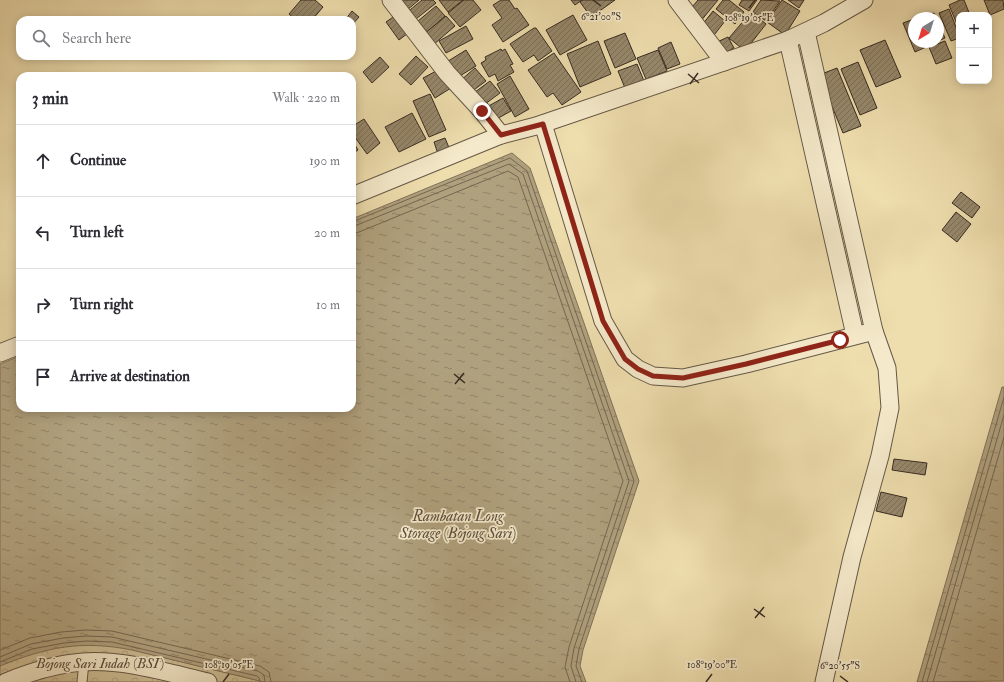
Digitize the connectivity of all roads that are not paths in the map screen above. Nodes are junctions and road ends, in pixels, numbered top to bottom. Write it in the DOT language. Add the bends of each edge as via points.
graph roads {
  1 [pos="391,0"];
  2 [pos="677,0"];
  3 [pos="864,0"];
  4 [pos="806,32"];
  5 [pos="788,40"];
  6 [pos="724,62"];
  7 [pos="539,125"];
  8 [pos="501,135"];
  9 [pos="356,194"];
  10 [pos="356,206"];
  11 [pos="874,331"];
  12 [pos="16,335"];
  13 [pos="856,335"];
  14 [pos="0,341"];
  15 [pos="16,347"];
  16 [pos="0,353"];
  17 [pos="84,662"];
  18 [pos="6,682"];
  19 [pos="82,682"];
  20 [pos="208,682"];
  21 [pos="824,682"];
  1 -- 8 [label="street" via="447,73"];
  2 -- 6 [label="street"];
  3 -- 4 [label="street"];
  4 -- 5 [label="street"];
  4 -- 11 [label="street"];
  5 -- 6 [label="street"];
  5 -- 13 [label="street"];
  6 -- 7 [label="street"];
  7 -- 8 [label="street"];
  7 -- 10 [label="street" via="518,140"];
  7 -- 13 [label="street" via="603,321 625,359 638,369 653,376 683,378"];
  8 -- 9 [label="street"];
  11 -- 13 [label="street"];
  11 -- 21 [label="street" via="887,368 890,408 880,456 852,557"];
  12 -- 14 [label="street"];
  15 -- 16 [label="street"];
  17 -- 18 [label="street" via="37,671"];
  17 -- 19 [label="lane"];
  17 -- 20 [label="street" via="104,662 162,671"];
}
